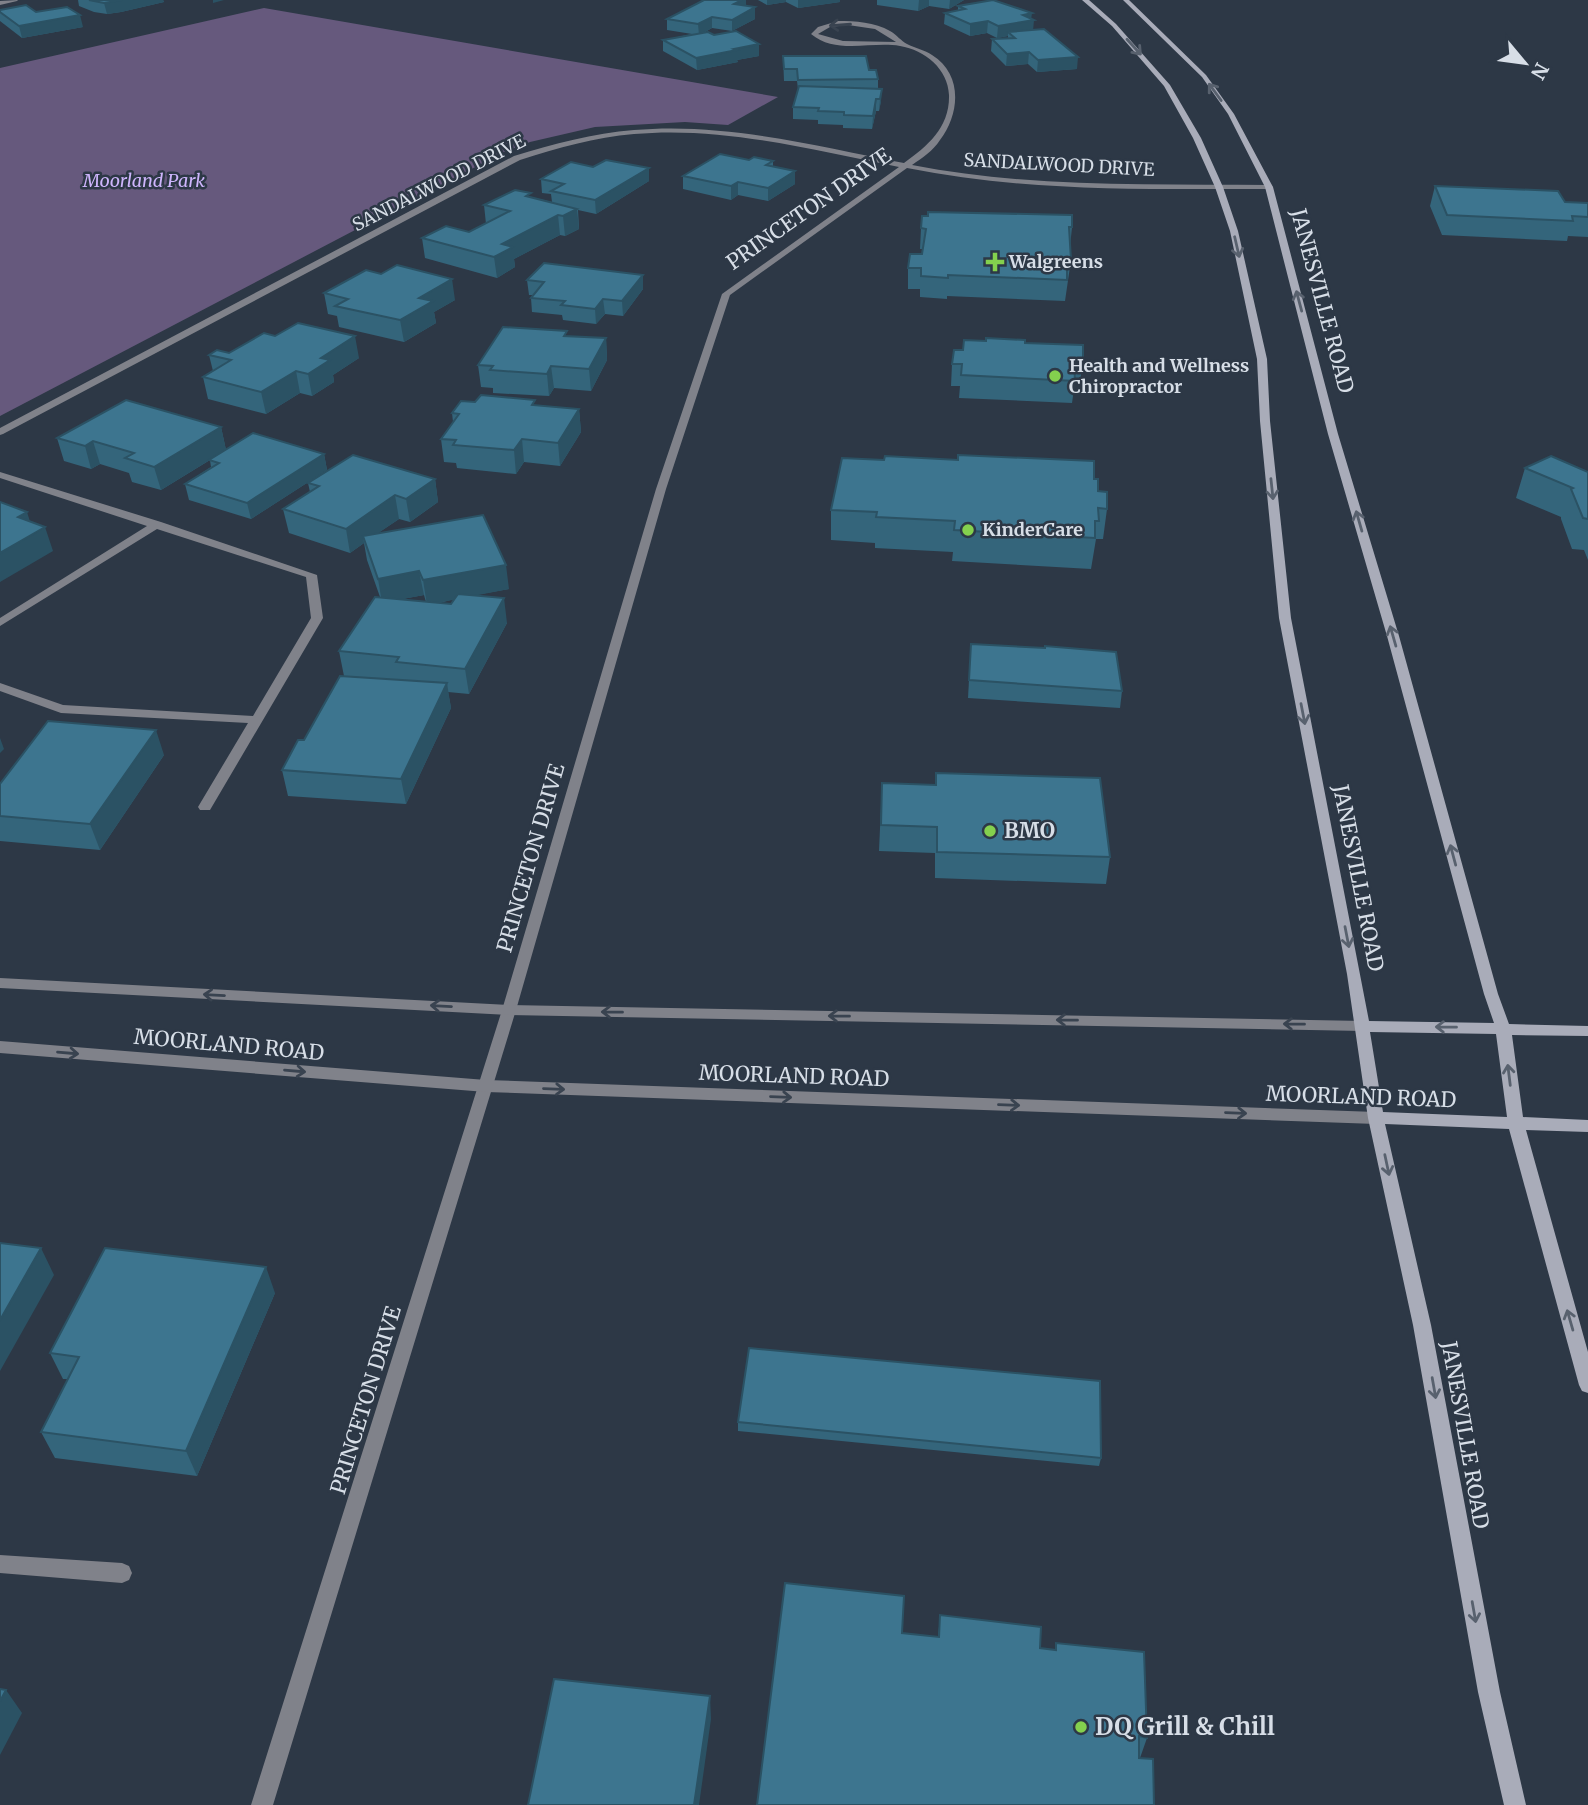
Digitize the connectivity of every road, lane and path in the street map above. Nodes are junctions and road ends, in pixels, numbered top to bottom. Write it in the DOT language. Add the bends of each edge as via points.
graph roads {
  1 [pos="15,0"];
  2 [pos="1085,0"];
  3 [pos="1126,0"];
  4 [pos="0,3"];
  5 [pos="903,44"];
  6 [pos="906,166"];
  7 [pos="1219,187"];
  8 [pos="1269,187"];
  9 [pos="0,432"];
  10 [pos="0,475"];
  11 [pos="157,524"];
  12 [pos="0,623"];
  13 [pos="0,687"];
  14 [pos="257,720"];
  15 [pos="205,807"];
  16 [pos="0,983"];
  17 [pos="509,1010"];
  18 [pos="1363,1026"];
  19 [pos="1503,1028"];
  20 [pos="1588,1031"];
  21 [pos="0,1047"];
  22 [pos="486,1086"];
  23 [pos="1376,1118"];
  24 [pos="1516,1124"];
  25 [pos="1588,1126"];
  26 [pos="1588,1385"];
  27 [pos="0,1564"];
  28 [pos="122,1573"];
  29 [pos="262,1805"];
  30 [pos="1515,1805"];
  1 -- 4 [label="street"];
  2 -- 7 [label="main road, JANESVILLE ROAD, one-way" via="1114,25 1167,85"];
  8 -- 3 [label="main road, JANESVILLE ROAD, one-way" via="1231,114 1204,76"];
  5 -- 5 [label="street, PRINCETON DRIVE, one-way" via="882,29 855,24 824,26 814,34 837,42"];
  5 -- 6 [label="street, PRINCETON DRIVE" via="934,59 951,85 954,103 939,140"];
  6 -- 7 [label="street, SANDALWOOD DRIVE" via="984,180"];
  6 -- 9 [label="street, SANDALWOOD DRIVE" via="726,133 679,129 597,134 553,144 517,158"];
  6 -- 17 [label="street, PRINCETON DRIVE" via="726,293 661,489"];
  7 -- 8 [label="street, SANDALWOOD DRIVE"];
  7 -- 18 [label="main road, JANESVILLE ROAD, one-way" via="1234,231 1262,359 1285,618"];
  19 -- 8 [label="main road, JANESVILLE ROAD, one-way" via="1334,434"];
  10 -- 11 [label="street"];
  11 -- 12 [label="street"];
  11 -- 14 [label="street" via="311,575 317,618"];
  13 -- 14 [label="street" via="61,709"];
  14 -- 15 [label="street"];
  17 -- 16 [label="street, one-way"];
  18 -- 17 [label="street, one-way"];
  17 -- 22 [label="street, PRINCETON DRIVE"];
  19 -- 18 [label="main road, one-way"];
  18 -- 23 [label="main road, JANESVILLE ROAD"];
  19 -- 20 [label="main road"];
  24 -- 19 [label="main road, JANESVILLE ROAD, one-way"];
  21 -- 22 [label="street, MOORLAND ROAD, one-way"];
  22 -- 23 [label="street, MOORLAND ROAD, one-way"];
  22 -- 29 [label="street, PRINCETON DRIVE"];
  23 -- 24 [label="main road, MOORLAND ROAD"];
  23 -- 30 [label="main road, JANESVILLE ROAD, one-way" via="1422,1325 1489,1692"];
  24 -- 25 [label="main road, MOORLAND ROAD"];
  26 -- 24 [label="main road, JANESVILLE ROAD, one-way"];
  27 -- 28 [label="street"];
}
